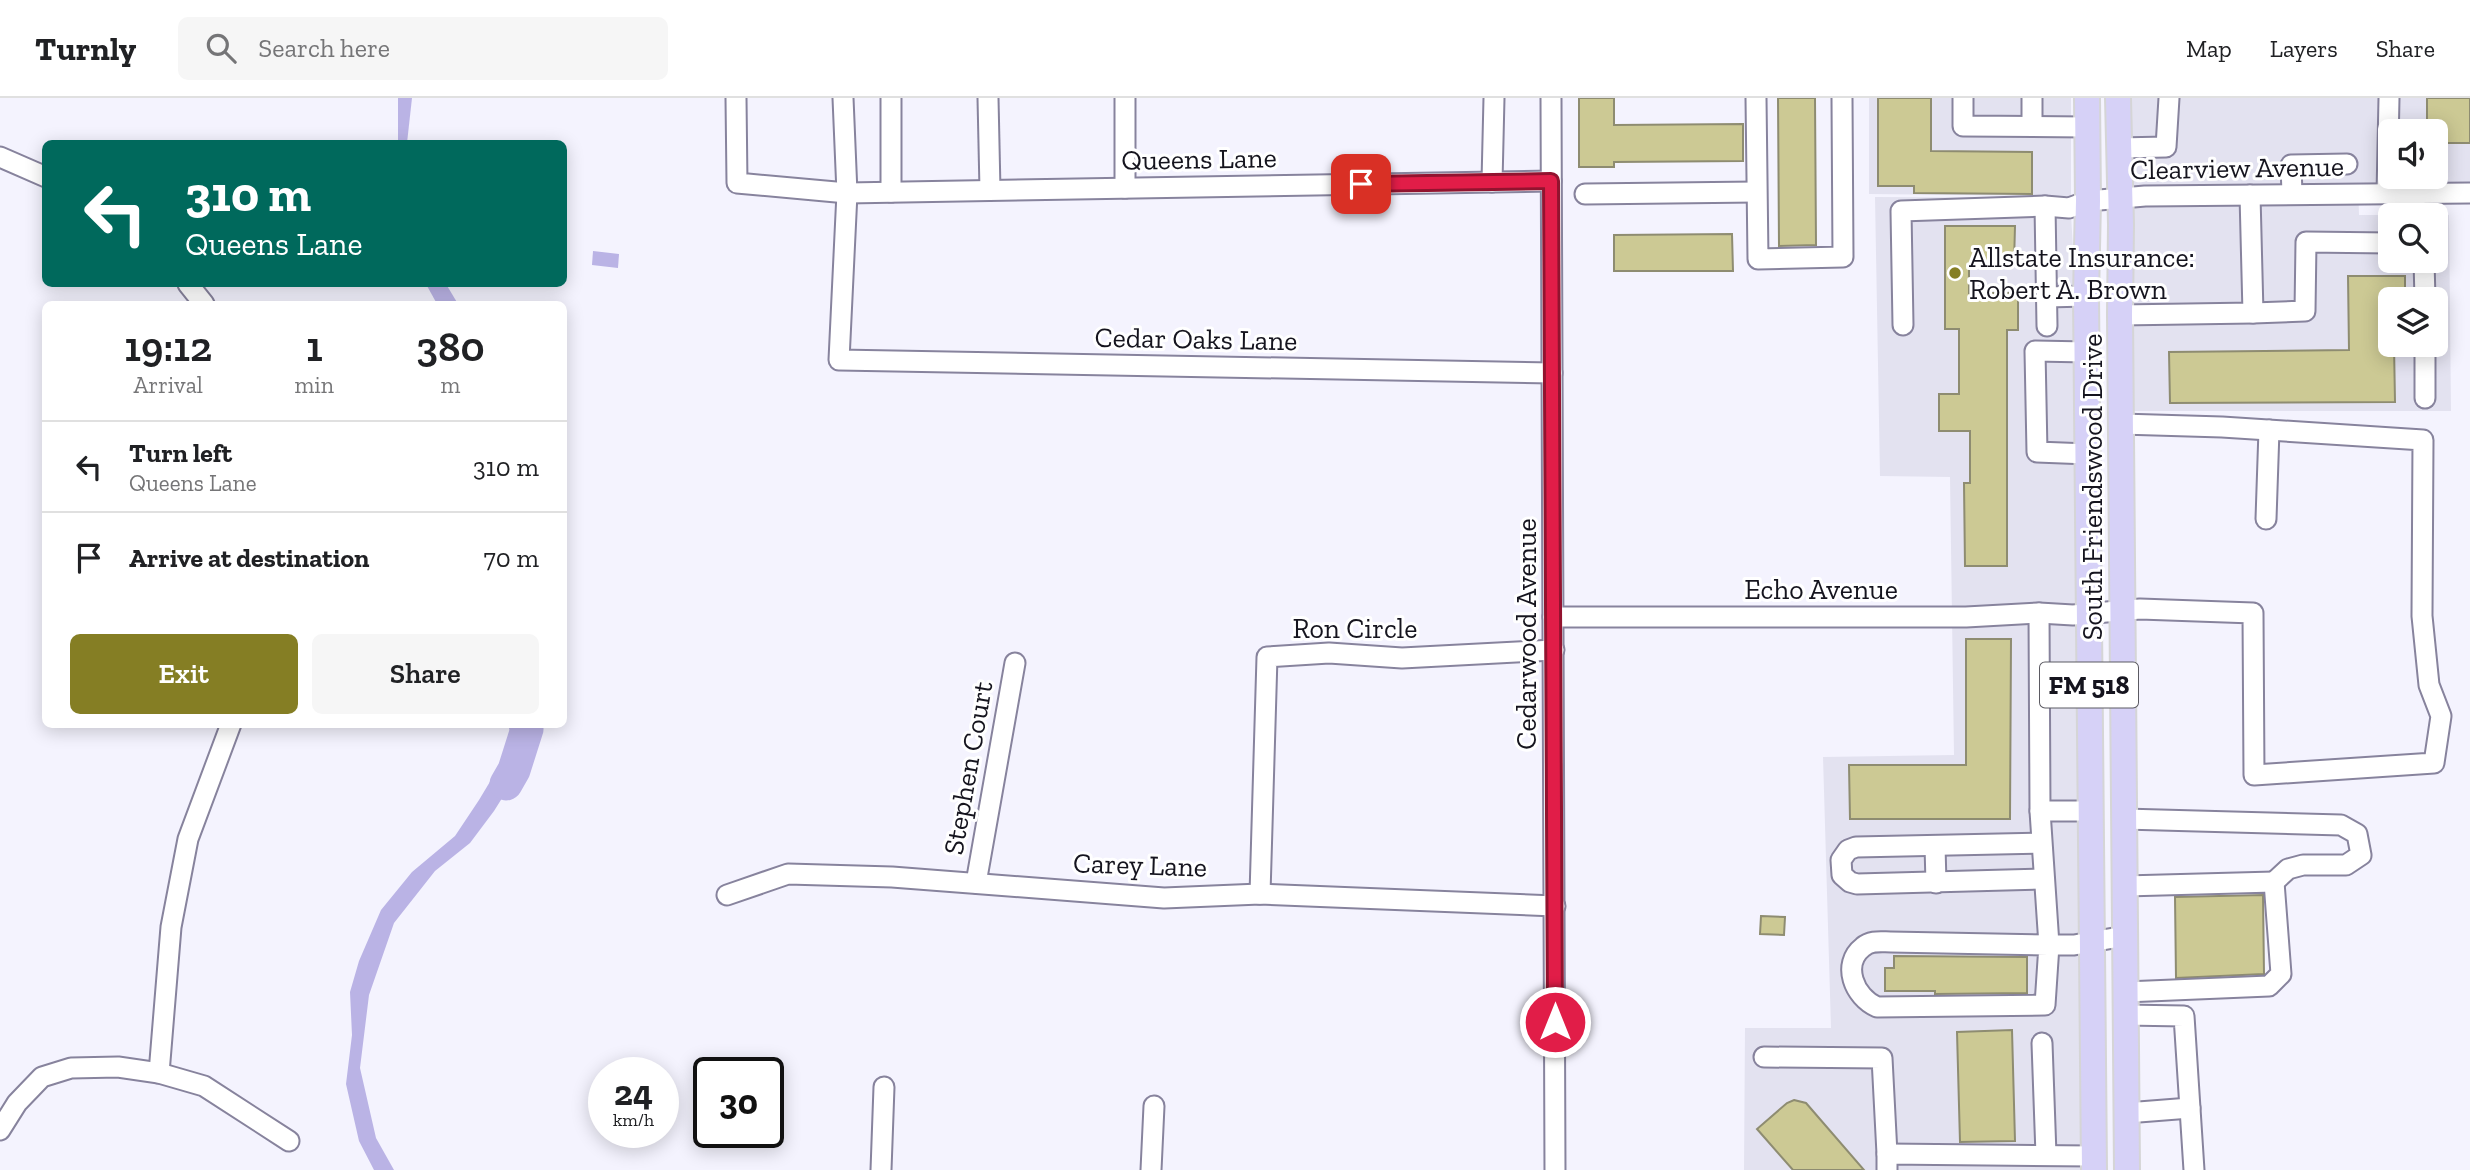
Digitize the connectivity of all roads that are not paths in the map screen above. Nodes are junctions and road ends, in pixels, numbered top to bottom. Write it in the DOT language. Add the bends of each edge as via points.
graph roads {
  1 [pos="736,98"];
  2 [pos="842,98"];
  3 [pos="891,98"];
  4 [pos="988,98"];
  5 [pos="1125,98"];
  6 [pos="1494,98"];
  7 [pos="1551,98"];
  8 [pos="1756,98"];
  9 [pos="1842,98"];
  10 [pos="1963,98"];
  11 [pos="2032,98"];
  12 [pos="2087,98"];
  13 [pos="2118,98"];
  14 [pos="2169,98"];
  15 [pos="2389,98"];
  16 [pos="2032,126"];
  17 [pos="2087,127"];
  18 [pos="2118,148"];
  19 [pos="0,157"];
  20 [pos="2347,164"];
  21 [pos="42,175"];
  22 [pos="1551,181"];
  23 [pos="1492,182"];
  24 [pos="1125,188"];
  25 [pos="990,190"];
  26 [pos="891,192"];
  27 [pos="1756,192"];
  28 [pos="847,193"];
  29 [pos="2415,193"];
  30 [pos="2470,193"];
  31 [pos="1585,194"];
  32 [pos="2292,194"];
  33 [pos="2387,194"];
  34 [pos="2250,195"];
  35 [pos="2120,198"];
  36 [pos="2088,201"];
  37 [pos="2415,203"];
  38 [pos="2045,206"];
  39 [pos="2378,243"];
  40 [pos="190,287"];
  41 [pos="2086,296"];
  42 [pos="2047,297"];
  43 [pos="202,301"];
  44 [pos="2253,313"];
  45 [pos="2120,315"];
  46 [pos="1903,325"];
  47 [pos="2047,326"];
  48 [pos="2087,352"];
  49 [pos="2425,357"];
  50 [pos="1552,373"];
  51 [pos="2426,398"];
  52 [pos="2121,424"];
  53 [pos="2269,430"];
  54 [pos="2088,454"];
  55 [pos="2266,519"];
  56 [pos="2123,610"];
  57 [pos="2039,613"];
  58 [pos="2089,613"];
  59 [pos="1553,617"];
  60 [pos="1554,650"];
  61 [pos="1015,663"];
  62 [pos="230,728"];
  63 [pos="2040,811"];
  64 [pos="2091,811"];
  65 [pos="2124,819"];
  66 [pos="2041,843"];
  67 [pos="1935,846"];
  68 [pos="2044,879"];
  69 [pos="2274,882"];
  70 [pos="976,883"];
  71 [pos="1936,883"];
  72 [pos="2124,886"];
  73 [pos="1261,894"];
  74 [pos="727,895"];
  75 [pos="1555,906"];
  76 [pos="2125,936"];
  77 [pos="2091,943"];
  78 [pos="2049,945"];
  79 [pos="2125,1003"];
  80 [pos="2042,1043"];
  81 [pos="1764,1057"];
  82 [pos="159,1073"];
  83 [pos="884,1087"];
  84 [pos="1154,1106"];
  85 [pos="2190,1108"];
  86 [pos="2126,1113"];
  87 [pos="0,1130"];
  88 [pos="289,1141"];
  89 [pos="2041,1160"];
  90 [pos="1887,1162"];
  91 [pos="1945,1162"];
  92 [pos="2094,1163"];
  93 [pos="881,1170"];
  94 [pos="1151,1170"];
  95 [pos="1555,1170"];
  96 [pos="2127,1170"];
  97 [pos="2194,1170"];
  1 -- 28 [label="street, Queens Lane" via="737,183"];
  2 -- 28 [label="street"];
  3 -- 26 [label="street"];
  4 -- 25 [label="street"];
  5 -- 24 [label="street"];
  6 -- 23 [label="street"];
  7 -- 22 [label="street, Cedarwood Avenue"];
  8 -- 27 [label="street"];
  9 -- 27 [label="street" via="1843,257 1758,259"];
  10 -- 16 [label="street" via="1963,126"];
  11 -- 16 [label="street"];
  12 -- 17 [label="main road, South Friendswood Drive / FM 518"];
  13 -- 18 [label="main road, South Friendswood Drive / FM 518"];
  14 -- 18 [label="street" via="2166,147"];
  15 -- 33 [label="street"];
  16 -- 17 [label="street"];
  17 -- 36 [label="main road, South Friendswood Drive / FM 518"];
  18 -- 35 [label="main road, South Friendswood Drive / FM 518"];
  19 -- 21 [label="street"];
  20 -- 32 [label="street" via="2291,164"];
  22 -- 23 [label="street, Queens Lane"];
  22 -- 50 [label="street, Cedarwood Avenue"];
  23 -- 24 [label="street, Queens Lane"];
  24 -- 25 [label="street, Queens Lane"];
  25 -- 26 [label="street, Queens Lane"];
  26 -- 28 [label="street, Queens Lane"];
  27 -- 31 [label="street"];
  28 -- 50 [label="street, Cedar Oaks Lane" via="839,360"];
  29 -- 30 [label="street, Clearview Avenue"];
  29 -- 33 [label="street, Clearview Avenue"];
  29 -- 37 [label="street"];
  32 -- 33 [label="street, Clearview Avenue"];
  32 -- 34 [label="street, Clearview Avenue"];
  34 -- 35 [label="street, Clearview Avenue"];
  34 -- 44 [label="street"];
  35 -- 36 [label="street, Clearview Avenue"];
  35 -- 45 [label="main road, South Friendswood Drive / FM 518"];
  36 -- 38 [label="street, Clearview Avenue" via="2069,208"];
  36 -- 41 [label="main road, South Friendswood Drive / FM 518"];
  38 -- 42 [label="street"];
  38 -- 46 [label="street, Clearview Avenue" via="1901,211"];
  39 -- 44 [label="street" via="2306,242 2305,311"];
  40 -- 43 [label="street"];
  41 -- 42 [label="street"];
  41 -- 48 [label="main road, South Friendswood Drive / FM 518"];
  42 -- 47 [label="street"];
  44 -- 45 [label="street"];
  45 -- 52 [label="main road, South Friendswood Drive / FM 518"];
  48 -- 54 [label="main road, South Friendswood Drive / FM 518"];
  48 -- 54 [label="street" via="2035,351 2037,452"];
  49 -- 51 [label="street"];
  50 -- 59 [label="street, Cedarwood Avenue"];
  52 -- 53 [label="street"];
  52 -- 56 [label="main road, South Friendswood Drive / FM 518"];
  53 -- 55 [label="street"];
  53 -- 56 [label="street, Echo Avenue" via="2423,440 2422,616 2429,685 2441,716 2434,763 2254,775 2253,613"];
  54 -- 58 [label="main road, South Friendswood Drive / FM 518"];
  56 -- 58 [label="street, Echo Avenue"];
  56 -- 65 [label="main road, South Friendswood Drive / FM 518"];
  57 -- 58 [label="street, Echo Avenue"];
  57 -- 59 [label="street, Echo Avenue"];
  57 -- 63 [label="street"];
  58 -- 64 [label="main road, South Friendswood Drive / FM 518"];
  59 -- 60 [label="street, Cedarwood Avenue"];
  60 -- 73 [label="street, Ron Circle" via="1402,658 1329,653 1267,656"];
  60 -- 75 [label="street, Cedarwood Avenue"];
  61 -- 70 [label="street, Stephen Court"];
  62 -- 82 [label="street" via="188,839 171,928"];
  63 -- 64 [label="street"];
  63 -- 66 [label="street"];
  64 -- 77 [label="main road, South Friendswood Drive / FM 518"];
  65 -- 69 [label="street" via="2341,825 2357,834 2361,855 2346,865 2302,865 2288,869"];
  65 -- 72 [label="main road, South Friendswood Drive / FM 518"];
  66 -- 67 [label="street"];
  66 -- 68 [label="street"];
  67 -- 71 [label="street"];
  67 -- 71 [label="street" via="1856,848 1840,860 1842,875 1857,884"];
  68 -- 71 [label="street"];
  68 -- 78 [label="street"];
  69 -- 72 [label="street"];
  69 -- 79 [label="street" via="2281,974 2269,986"];
  70 -- 73 [label="street, Carey Lane" via="1164,898"];
  70 -- 74 [label="street, Carey Lane" via="788,874"];
  72 -- 76 [label="main road, South Friendswood Drive / FM 518"];
  73 -- 75 [label="street, Carey Lane"];
  75 -- 95 [label="street, Cedarwood Avenue"];
  76 -- 77 [label="street"];
  76 -- 79 [label="main road, South Friendswood Drive / FM 518"];
  77 -- 78 [label="street"];
  77 -- 92 [label="main road, South Friendswood Drive / FM 518"];
  78 -- 78 [label="street" via="1873,942 1857,954 1853,981 1858,994 1877,1007 2045,1005"];
  79 -- 85 [label="street" via="2184,1016"];
  79 -- 86 [label="main road, South Friendswood Drive / FM 518"];
  80 -- 89 [label="street"];
  81 -- 90 [label="street" via="1882,1058"];
  82 -- 87 [label="street" via="118,1067 71,1068 42,1077"];
  82 -- 88 [label="street" via="204,1086"];
  83 -- 93 [label="street"];
  84 -- 94 [label="street"];
  85 -- 86 [label="street"];
  85 -- 97 [label="street"];
  86 -- 96 [label="main road, South Friendswood Drive / FM 518"];
  89 -- 91 [label="street"];
  89 -- 92 [label="street"];
  90 -- 91 [label="street"];
}
